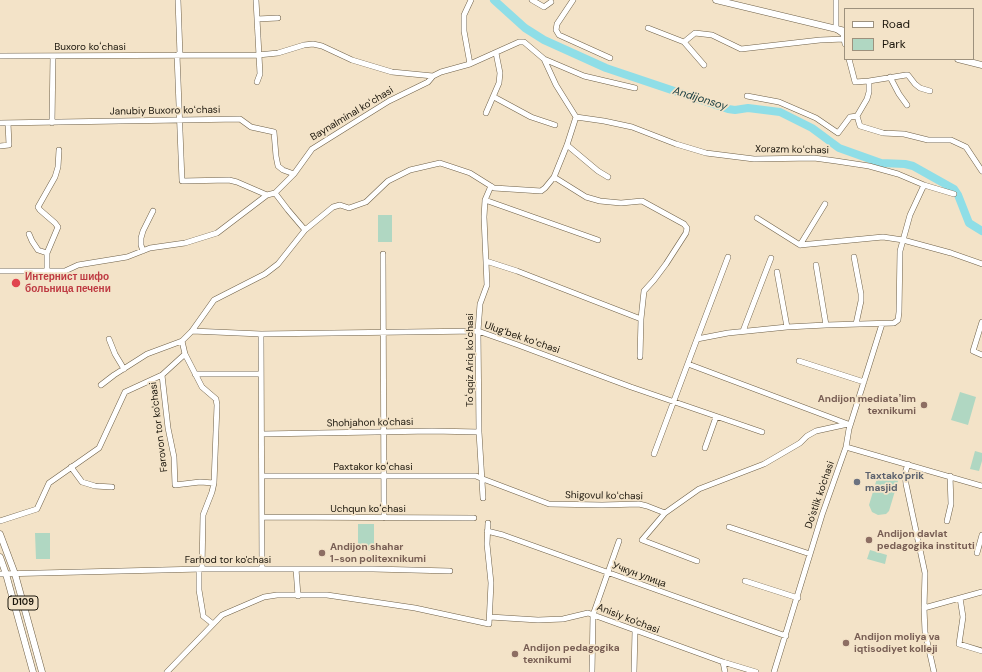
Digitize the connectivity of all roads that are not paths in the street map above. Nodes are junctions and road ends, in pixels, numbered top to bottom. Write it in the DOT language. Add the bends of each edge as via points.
graph roads {
  1 [pos="178,0"];
  2 [pos="256,0"];
  3 [pos="532,0"];
  4 [pos="574,0"];
  5 [pos="716,0"];
  6 [pos="836,0"];
  7 [pos="469,2"];
  8 [pos="551,2"];
  9 [pos="278,18"];
  10 [pos="257,19"];
  11 [pos="648,28"];
  12 [pos="836,29"];
  13 [pos="844,32"];
  14 [pos="844,41"];
  15 [pos="684,42"];
  16 [pos="496,53"];
  17 [pos="178,55"];
  18 [pos="258,55"];
  19 [pos="0,56"];
  20 [pos="53,56"];
  21 [pos="610,58"];
  22 [pos="544,59"];
  23 [pos="849,60"];
  24 [pos="962,60"];
  25 [pos="470,64"];
  26 [pos="704,65"];
  27 [pos="982,65"];
  28 [pos="433,76"];
  29 [pos="890,77"];
  30 [pos="869,81"];
  31 [pos="257,82"];
  32 [pos="635,88"];
  33 [pos="930,92"];
  34 [pos="748,96"];
  35 [pos="494,97"];
  36 [pos="907,106"];
  37 [pos="486,113"];
  38 [pos="857,116"];
  39 [pos="576,117"];
  40 [pos="180,120"];
  41 [pos="0,123"];
  42 [pos="8,123"];
  43 [pos="52,123"];
  44 [pos="555,125"];
  45 [pos="567,145"];
  46 [pos="0,146"];
  47 [pos="59,150"];
  48 [pos="982,171"];
  49 [pos="294,174"];
  50 [pos="554,177"];
  51 [pos="608,177"];
  52 [pos="924,185"];
  53 [pos="491,186"];
  54 [pos="276,193"];
  55 [pos="954,194"];
  56 [pos="267,195"];
  57 [pos="485,200"];
  58 [pos="825,204"];
  59 [pos="153,211"];
  60 [pos="757,218"];
  61 [pos="305,230"];
  62 [pos="29,234"];
  63 [pos="598,240"];
  64 [pos="903,240"];
  65 [pos="800,245"];
  66 [pos="143,251"];
  67 [pos="47,253"];
  68 [pos="383,254"];
  69 [pos="728,257"];
  70 [pos="854,257"];
  71 [pos="771,258"];
  72 [pos="486,261"];
  73 [pos="982,264"];
  74 [pos="499,265"];
  75 [pos="816,265"];
  76 [pos="0,271"];
  77 [pos="47,271"];
  78 [pos="487,271"];
  79 [pos="777,272"];
  80 [pos="640,319"];
  81 [pos="982,322"];
  82 [pos="856,324"];
  83 [pos="882,324"];
  84 [pos="826,325"];
  85 [pos="787,328"];
  86 [pos="192,331"];
  87 [pos="478,331"];
  88 [pos="743,332"];
  89 [pos="384,333"];
  90 [pos="261,334"];
  91 [pos="109,339"];
  92 [pos="697,339"];
  93 [pos="182,341"];
  94 [pos="185,354"];
  95 [pos="982,355"];
  96 [pos="640,357"];
  97 [pos="799,361"];
  98 [pos="688,364"];
  99 [pos="124,369"];
  100 [pos="195,374"];
  101 [pos="260,374"];
  102 [pos="162,375"];
  103 [pos="864,382"];
  104 [pos="101,385"];
  105 [pos="673,402"];
  106 [pos="716,417"];
  107 [pos="849,424"];
  108 [pos="384,432"];
  109 [pos="479,432"];
  110 [pos="762,432"];
  111 [pos="262,434"];
  112 [pos="846,447"];
  113 [pos="705,448"];
  114 [pos="654,454"];
  115 [pos="908,464"];
  116 [pos="71,467"];
  117 [pos="262,476"];
  118 [pos="384,476"];
  119 [pos="950,476"];
  120 [pos="483,479"];
  121 [pos="214,483"];
  122 [pos="982,486"];
  123 [pos="112,487"];
  124 [pos="483,498"];
  125 [pos="665,513"];
  126 [pos="262,517"];
  127 [pos="384,518"];
  128 [pos="474,518"];
  129 [pos="0,521"];
  130 [pos="947,521"];
  131 [pos="488,523"];
  132 [pos="729,527"];
  133 [pos="487,531"];
  134 [pos="0,534"];
  135 [pos="982,535"];
  136 [pos="619,541"];
  137 [pos="976,553"];
  138 [pos="810,554"];
  139 [pos="0,557"];
  140 [pos="697,561"];
  141 [pos="200,569"];
  142 [pos="262,569"];
  143 [pos="296,569"];
  144 [pos="450,571"];
  145 [pos="608,573"];
  146 [pos="3,574"];
  147 [pos="15,574"];
  148 [pos="745,581"];
  149 [pos="982,592"];
  150 [pos="298,596"];
  151 [pos="798,598"];
  152 [pos="960,598"];
  153 [pos="924,608"];
  154 [pos="593,615"];
  155 [pos="490,617"];
  156 [pos="213,624"];
  157 [pos="635,632"];
  158 [pos="786,636"];
  159 [pos="982,651"];
  160 [pos="723,662"];
  161 [pos="32,671"];
  162 [pos="42,672"];
  163 [pos="167,672"];
  164 [pos="592,672"];
  165 [pos="634,672"];
  166 [pos="725,672"];
  167 [pos="756,672"];
  168 [pos="774,672"];
  169 [pos="934,672"];
  1 -- 17 [label="street"];
  2 -- 10 [label="street"];
  3 -- 8 [label="street" via="544,7"];
  4 -- 21 [label="street" via="557,24 556,30 559,35"];
  5 -- 12 [label="main road"];
  6 -- 12 [label="street"];
  7 -- 25 [label="street" via="464,15 464,31"];
  9 -- 10 [label="street"];
  10 -- 18 [label="street"];
  11 -- 15 [label="street"];
  12 -- 13 [label="main road"];
  12 -- 14 [label="street" via="843,34"];
  14 -- 15 [label="street" via="820,40 742,49 712,34 695,33"];
  15 -- 26 [label="street"];
  16 -- 22 [label="street, Baynalminal koʻchasi" via="524,42"];
  16 -- 25 [label="street, Baynalminal koʻchasi"];
  16 -- 35 [label="street" via="500,73"];
  17 -- 18 [label="street, Buxoro koʻchasi"];
  17 -- 20 [label="street, Buxoro koʻchasi"];
  17 -- 40 [label="street"];
  18 -- 28 [label="street, Buxoro koʻchasi" via="313,44 352,60 392,72"];
  18 -- 31 [label="street" via="260,74"];
  19 -- 20 [label="street, Buxoro koʻchasi"];
  20 -- 43 [label="street"];
  22 -- 32 [label="street" via="584,76"];
  22 -- 39 [label="street" via="556,85"];
  23 -- 30 [label="street" via="855,82"];
  24 -- 27 [label="main road"];
  25 -- 28 [label="street, Baynalminal koʻchasi"];
  28 -- 49 [label="street, Baynalminal koʻchasi" via="428,82 389,101 312,149"];
  29 -- 30 [label="street"];
  29 -- 33 [label="street" via="908,75 920,88"];
  29 -- 36 [label="street"];
  30 -- 38 [label="street" via="869,92"];
  34 -- 38 [label="street" via="779,102 816,118 838,133 850,117"];
  35 -- 37 [label="street"];
  35 -- 44 [label="street" via="531,117"];
  38 -- 48 [label="street" via="860,126 883,133 904,134 928,140 950,140 966,147"];
  39 -- 45 [label="street"];
  39 -- 52 [label="street, Xorazm koʻchasi" via="632,127 706,154 754,159 814,158 836,161 869,166"];
  40 -- 43 [label="street, Janubiy Buxoro koʻchasi"];
  40 -- 49 [label="street, Janubiy Buxoro koʻchasi" via="240,118 251,127 274,132 278,166"];
  40 -- 56 [label="street" via="182,181 229,180"];
  41 -- 42 [label="street, Janubiy Buxoro koʻchasi"];
  42 -- 43 [label="street, Janubiy Buxoro koʻchasi"];
  42 -- 46 [label="street" via="9,145"];
  45 -- 50 [label="street"];
  45 -- 51 [label="street"];
  47 -- 67 [label="street" via="55,177 38,206 58,228"];
  49 -- 54 [label="street, Baynalminal koʻchasi"];
  50 -- 53 [label="street" via="545,188 538,191"];
  50 -- 80 [label="street" via="586,197 600,202 642,202 684,224 686,233 644,291"];
  52 -- 55 [label="street, Xorazm koʻchasi"];
  52 -- 64 [label="street" via="910,215"];
  53 -- 57 [label="street, Toʻqqiz Ariq koʻchasi"];
  53 -- 61 [label="street" via="470,173 440,163 410,170 388,181 366,202 349,208 340,204 333,207"];
  54 -- 56 [label="street"];
  54 -- 61 [label="street"];
  56 -- 66 [label="street" via="217,233 185,243"];
  57 -- 63 [label="street"];
  57 -- 72 [label="street, Toʻqqiz Ariq koʻchasi"];
  58 -- 65 [label="street"];
  59 -- 66 [label="street" via="141,238"];
  60 -- 65 [label="street"];
  61 -- 86 [label="street" via="278,264 265,274 214,300"];
  62 -- 67 [label="street" via="38,250"];
  64 -- 65 [label="street" via="883,236"];
  64 -- 73 [label="street"];
  64 -- 83 [label="street" via="900,251 898,320 894,324"];
  66 -- 77 [label="street" via="127,257 78,265 65,271"];
  67 -- 77 [label="street"];
  68 -- 89 [label="street"];
  69 -- 92 [label="street"];
  70 -- 82 [label="street" via="861,294"];
  71 -- 88 [label="street"];
  72 -- 74 [label="street"];
  72 -- 78 [label="street, Toʻqqiz Ariq koʻchasi"];
  74 -- 78 [label="street"];
  74 -- 80 [label="street"];
  75 -- 84 [label="street"];
  76 -- 77 [label="street"];
  78 -- 87 [label="street, Toʻqqiz Ariq koʻchasi" via="487,287 480,304"];
  79 -- 85 [label="street"];
  80 -- 96 [label="street"];
  81 -- 95 [label="street" via="973,351"];
  82 -- 83 [label="street"];
  82 -- 84 [label="street"];
  83 -- 103 [label="street, Do'stlik ko'chasi"];
  84 -- 85 [label="street"];
  85 -- 88 [label="street"];
  86 -- 90 [label="street, Ulugʻbek koʻchasi"];
  86 -- 93 [label="street"];
  87 -- 89 [label="street, Ulugʻbek koʻchasi"];
  87 -- 105 [label="street, Ulugʻbek koʻchasi"];
  87 -- 109 [label="street, Toʻqqiz Ariq koʻchasi"];
  88 -- 92 [label="street"];
  89 -- 90 [label="street, Ulugʻbek koʻchasi"];
  89 -- 108 [label="street"];
  90 -- 101 [label="street"];
  91 -- 99 [label="street"];
  92 -- 98 [label="street"];
  93 -- 94 [label="street"];
  93 -- 99 [label="street" via="147,354"];
  94 -- 100 [label="street"];
  94 -- 102 [label="street"];
  97 -- 103 [label="street"];
  98 -- 105 [label="street"];
  98 -- 107 [label="street"];
  99 -- 104 [label="street"];
  100 -- 101 [label="street"];
  100 -- 121 [label="street" via="202,387 216,399 218,405"];
  101 -- 111 [label="street"];
  102 -- 116 [label="street" via="125,392 99,448"];
  102 -- 121 [label="street, Farovon tor ko'chasi" via="174,457 175,485"];
  103 -- 107 [label="street, Do'stlik ko'chasi"];
  105 -- 106 [label="street, Ulugʻbek koʻchasi"];
  105 -- 114 [label="street"];
  106 -- 110 [label="street, Ulugʻbek koʻchasi"];
  106 -- 113 [label="street"];
  107 -- 112 [label="street, Do'stlik ko'chasi"];
  107 -- 125 [label="street" via="816,431 764,464 699,489"];
  108 -- 109 [label="street, Shohjahon ko'chasi"];
  108 -- 111 [label="street, Shohjahon ko'chasi"];
  108 -- 118 [label="street"];
  109 -- 120 [label="street, Toʻqqiz Ariq koʻchasi"];
  111 -- 117 [label="street"];
  112 -- 115 [label="street"];
  112 -- 138 [label="street, Do'stlik ko'chasi"];
  115 -- 119 [label="street"];
  115 -- 153 [label="street" via="906,484 925,573"];
  116 -- 123 [label="street" via="82,482"];
  116 -- 129 [label="street" via="49,483 37,508"];
  117 -- 118 [label="street, Paxtakor koʻchasi"];
  117 -- 126 [label="street"];
  118 -- 120 [label="street, Paxtakor koʻchasi" via="476,476"];
  118 -- 127 [label="street"];
  119 -- 122 [label="street"];
  119 -- 130 [label="street" via="951,504"];
  120 -- 124 [label="street, Toʻqqiz Ariq koʻchasi"];
  120 -- 125 [label="street, Shigovul koʻchasi" via="549,504 639,504"];
  121 -- 141 [label="street" via="203,515"];
  125 -- 140 [label="street" via="642,540"];
  126 -- 127 [label="street, Uchqun koʻchasi"];
  126 -- 142 [label="street"];
  127 -- 128 [label="street, Uchqun koʻchasi"];
  131 -- 133 [label="street"];
  132 -- 138 [label="street"];
  133 -- 145 [label="street, Учкун улица"];
  133 -- 155 [label="street" via="491,583"];
  134 -- 147 [label="main road, D109"];
  135 -- 137 [label="street"];
  136 -- 145 [label="street"];
  138 -- 151 [label="street, Do'stlik ko'chasi"];
  139 -- 146 [label="main road, D109"];
  141 -- 142 [label="street, Farhod tor ko'chasi"];
  141 -- 147 [label="street, Farhod tor ko'chasi"];
  141 -- 156 [label="street" via="199,590 203,614"];
  142 -- 143 [label="street, Farhod tor ko'chasi"];
  143 -- 144 [label="street, Farhod tor ko'chasi"];
  143 -- 150 [label="street"];
  145 -- 154 [label="street"];
  145 -- 158 [label="street, Учкун улица"];
  146 -- 147 [label="street, Farhod tor ko'chasi"];
  146 -- 161 [label="main road, D109"];
  147 -- 162 [label="main road, D109"];
  148 -- 151 [label="street"];
  149 -- 152 [label="street"];
  150 -- 155 [label="street" via="327,595 355,599 415,608 487,624"];
  150 -- 156 [label="street" via="264,597 222,615"];
  151 -- 158 [label="street, Do'stlik ko'chasi"];
  152 -- 153 [label="street"];
  152 -- 159 [label="street" via="963,617 959,644"];
  153 -- 169 [label="street" via="925,632"];
  154 -- 155 [label="street, Anisiy ko'chasi" via="538,620"];
  154 -- 157 [label="street, Anisiy ko'chasi"];
  154 -- 164 [label="street"];
  156 -- 163 [label="street"];
  157 -- 160 [label="street, Anisiy ko'chasi"];
  157 -- 165 [label="street"];
  158 -- 168 [label="street, Do'stlik ko'chasi"];
  160 -- 166 [label="street"];
  160 -- 167 [label="street, Anisiy ko'chasi"];
}
